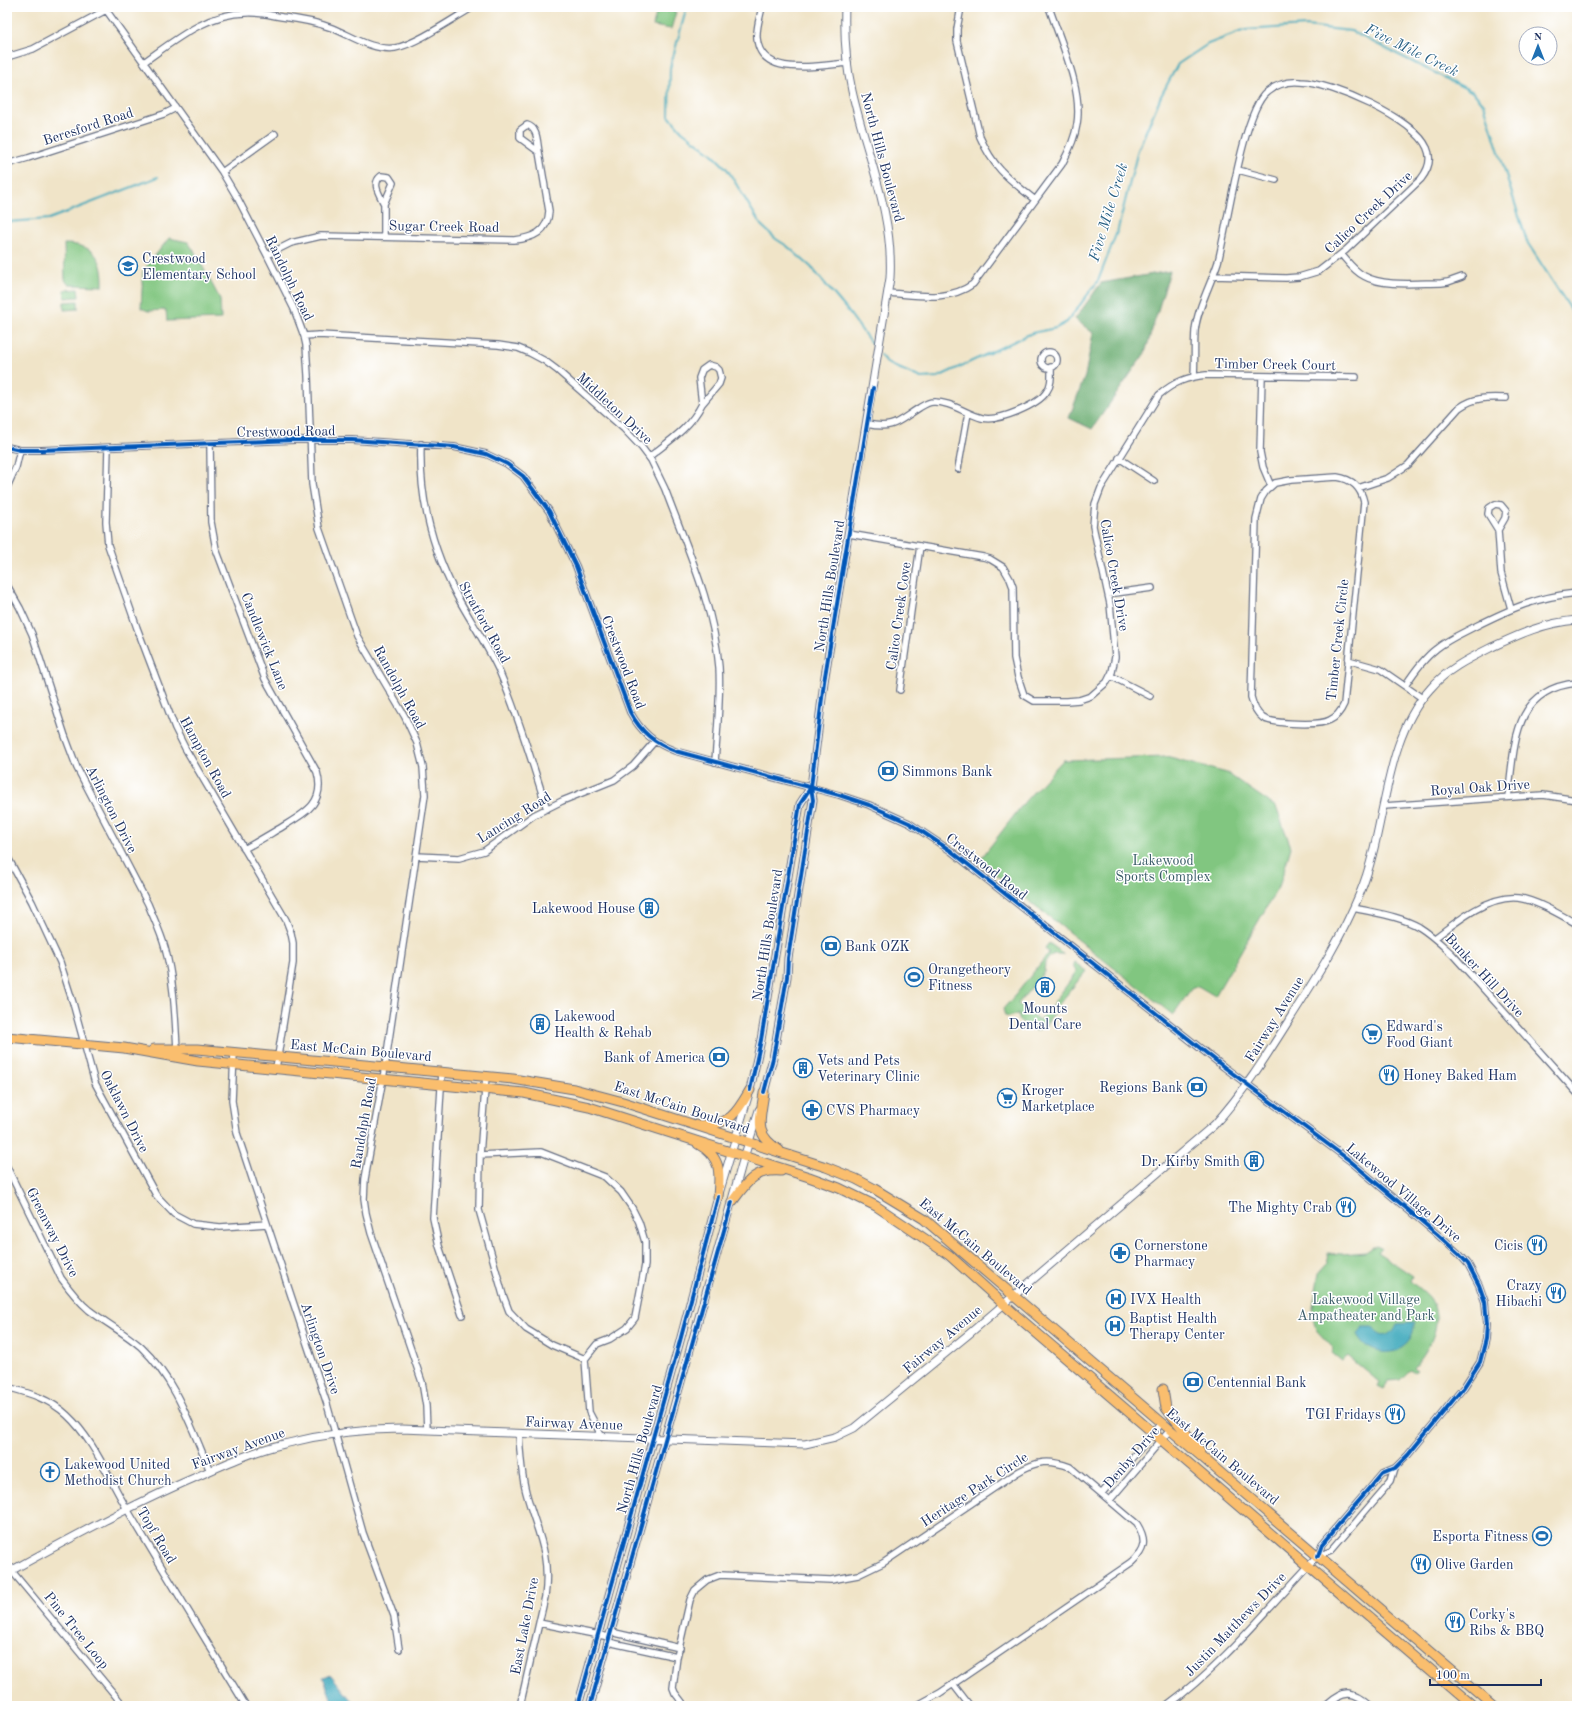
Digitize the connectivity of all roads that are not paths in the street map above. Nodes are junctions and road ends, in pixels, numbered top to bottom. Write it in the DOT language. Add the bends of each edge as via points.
graph roads {
  1 [pos="762,7"];
  2 [pos="845,7"];
  3 [pos="961,7"];
  4 [pos="1049,7"];
  5 [pos="105,8"];
  6 [pos="470,8"];
  7 [pos="7,57"];
  8 [pos="144,62"];
  9 [pos="848,64"];
  10 [pos="176,108"];
  11 [pos="275,134"];
  12 [pos="539,152"];
  13 [pos="7,164"];
  14 [pos="1238,170"];
  15 [pos="222,172"];
  16 [pos="1276,180"];
  17 [pos="1035,200"];
  18 [pos="384,204"];
  19 [pos="384,237"];
  20 [pos="1341,254"];
  21 [pos="267,255"];
  22 [pos="1213,276"];
  23 [pos="1462,277"];
  24 [pos="888,293"];
  25 [pos="304,336"];
  26 [pos="1051,367"];
  27 [pos="1194,376"];
  28 [pos="1262,376"];
  29 [pos="1356,377"];
  30 [pos="1506,398"];
  31 [pos="702,404"];
  32 [pos="968,413"];
  33 [pos="867,424"];
  34 [pos="311,440"];
  35 [pos="210,444"];
  36 [pos="421,444"];
  37 [pos="7,447"];
  38 [pos="108,448"];
  39 [pos="20,450"];
  40 [pos="649,457"];
  41 [pos="1119,458"];
  42 [pos="958,469"];
  43 [pos="1154,481"];
  44 [pos="1271,486"];
  45 [pos="7,487"];
  46 [pos="1358,488"];
  47 [pos="1498,530"];
  48 [pos="849,534"];
  49 [pos="920,546"];
  50 [pos="7,585"];
  51 [pos="1152,588"];
  52 [pos="1577,593"];
  53 [pos="1108,594"];
  54 [pos="1511,609"];
  55 [pos="1577,620"];
  56 [pos="1348,660"];
  57 [pos="1111,676"];
  58 [pos="1577,683"];
  59 [pos="1405,686"];
  60 [pos="900,690"];
  61 [pos="1150,696"];
  62 [pos="1422,698"];
  63 [pos="654,742"];
  64 [pos="715,762"];
  65 [pos="811,787"];
  66 [pos="1508,797"];
  67 [pos="1577,800"];
  68 [pos="1384,806"];
  69 [pos="547,808"];
  70 [pos="244,849"];
  71 [pos="7,856"];
  72 [pos="416,856"];
  73 [pos="1354,908"];
  74 [pos="1577,924"];
  75 [pos="1434,938"];
  76 [pos="7,1037"];
  77 [pos="83,1044"];
  78 [pos="124,1048"];
  79 [pos="177,1049"];
  80 [pos="234,1053"];
  81 [pos="278,1057"];
  82 [pos="234,1064"];
  83 [pos="385,1067"];
  84 [pos="276,1068"];
  85 [pos="442,1072"];
  86 [pos="486,1076"];
  87 [pos="384,1078"];
  88 [pos="441,1084"];
  89 [pos="1247,1084"];
  90 [pos="484,1089"];
  91 [pos="750,1090"];
  92 [pos="764,1092"];
  93 [pos="1577,1093"];
  94 [pos="697,1125"];
  95 [pos="736,1139"];
  96 [pos="691,1140"];
  97 [pos="748,1143"];
  98 [pos="732,1152"];
  99 [pos="480,1154"];
  100 [pos="744,1156"];
  101 [pos="792,1158"];
  102 [pos="7,1168"];
  103 [pos="791,1171"];
  104 [pos="718,1197"];
  105 [pos="732,1202"];
  106 [pos="267,1224"];
  107 [pos="1014,1295"];
  108 [pos="1004,1303"];
  109 [pos="462,1315"];
  110 [pos="585,1359"];
  111 [pos="7,1387"];
  112 [pos="1163,1388"];
  113 [pos="1162,1423"];
  114 [pos="427,1430"];
  115 [pos="1170,1430"];
  116 [pos="1153,1433"];
  117 [pos="336,1434"];
  118 [pos="519,1434"];
  119 [pos="602,1437"];
  120 [pos="653,1438"];
  121 [pos="665,1439"];
  122 [pos="1162,1440"];
  123 [pos="1207,1462"];
  124 [pos="1395,1468"];
  125 [pos="210,1471"];
  126 [pos="1102,1493"];
  127 [pos="1110,1500"];
  128 [pos="127,1508"];
  129 [pos="1318,1556"];
  130 [pos="1309,1565"];
  131 [pos="9,1571"];
  132 [pos="539,1623"];
  133 [pos="606,1636"];
  134 [pos="680,1648"];
  135 [pos="398,1649"];
  136 [pos="677,1657"];
  137 [pos="953,1684"];
  138 [pos="124,1706"];
  139 [pos="246,1706"];
  140 [pos="520,1706"];
  141 [pos="578,1706"];
  142 [pos="590,1706"];
  143 [pos="685,1706"];
  144 [pos="916,1706"];
  145 [pos="970,1706"];
  146 [pos="1167,1706"];
  147 [pos="1325,1706"];
  148 [pos="1370,1706"];
  149 [pos="1472,1706"];
  150 [pos="1493,1706"];
  1 -- 9 [label="street" via="757,38 762,53 772,62 795,67"];
  2 -- 9 [label="street, North Hills Boulevard" via="845,47"];
  3 -- 17 [label="street" via="957,41 980,137 994,164"];
  4 -- 17 [label="street" via="1076,90 1078,117 1070,149"];
  5 -- 7 [label="street" via="33,49"];
  5 -- 8 [label="street, Randolph Road"];
  6 -- 8 [label="street" via="406,45 384,48 310,21 264,14 233,14 195,28"];
  8 -- 10 [label="street, Randolph Road"];
  9 -- 24 [label="street, North Hills Boulevard" via="855,106 886,217 891,260"];
  10 -- 13 [label="street, Beresford Road"];
  10 -- 15 [label="street, Randolph Road"];
  11 -- 15 [label="street"];
  12 -- 12 [label="street, Sugar Creek Road" via="535,130 524,125 520,130 520,138"];
  12 -- 19 [label="street, Sugar Creek Road" via="549,217 534,236 514,240"];
  14 -- 16 [label="street"];
  14 -- 20 [label="street, Calico Creek Drive" via="1257,104 1266,92 1283,84 1303,82 1328,88 1371,104 1409,128 1420,137 1427,148 1429,160 1426,173"];
  14 -- 22 [label="street, Calico Creek Drive"];
  15 -- 21 [label="street, Randolph Road"];
  17 -- 24 [label="street" via="980,277 965,290 942,296"];
  18 -- 19 [label="street"];
  19 -- 21 [label="street, Sugar Creek Road" via="321,236 291,243"];
  20 -- 22 [label="street, Calico Creek Drive" via="1319,270 1299,277"];
  20 -- 23 [label="street" via="1354,269 1379,281 1441,283"];
  21 -- 25 [label="street, Randolph Road" via="294,309"];
  22 -- 27 [label="street, Calico Creek Drive" via="1198,313"];
  24 -- 33 [label="street, North Hills Boulevard"];
  25 -- 34 [label="street, Randolph Road"];
  25 -- 40 [label="street, Middleton Drive" via="498,344 518,348 536,355 557,370 624,429"];
  26 -- 32 [label="street" via="1050,387 1042,398 993,419"];
  27 -- 28 [label="street, Timber Creek Court"];
  27 -- 41 [label="street, Calico Creek Drive" via="1180,380 1159,395"];
  28 -- 29 [label="street, Timber Creek Court"];
  28 -- 44 [label="street" via="1260,452"];
  30 -- 46 [label="street" via="1480,398 1466,403 1408,466 1388,478"];
  31 -- 31 [label="street" via="720,382 720,373 716,367 705,367 700,374"];
  31 -- 40 [label="street" via="685,429"];
  32 -- 33 [label="street" via="932,402 894,425"];
  32 -- 42 [label="street"];
  33 -- 48 [label="street, North Hills Boulevard"];
  34 -- 35 [label="street, Crestwood Road"];
  34 -- 36 [label="street, Crestwood Road"];
  34 -- 72 [label="street, Randolph Road" via="316,519 324,545 357,636 405,717 421,753 425,795"];
  35 -- 38 [label="street, Crestwood Road"];
  35 -- 70 [label="street, Candlewick Lane" via="211,522 216,549 265,679 319,780 318,795 309,810"];
  36 -- 63 [label="street, Crestwood Road" via="471,449 486,454 507,464 531,485 549,511 576,566 630,712 640,729"];
  36 -- 69 [label="street, Stratford Road" via="425,505 438,555 458,598 500,673"];
  37 -- 39 [label="street, Crestwood Road"];
  38 -- 39 [label="street, Crestwood Road"];
  38 -- 70 [label="street, Hampton Road" via="106,537 110,554 175,728"];
  39 -- 45 [label="street"];
  40 -- 64 [label="street, Middleton Drive" via="667,496 702,590 714,632 720,679"];
  41 -- 43 [label="street"];
  41 -- 53 [label="street, Calico Creek Drive" via="1098,494 1093,516 1095,540"];
  44 -- 46 [label="street" via="1285,480 1337,477 1349,480"];
  44 -- 56 [label="street, Timber Creek Circle" via="1258,504 1256,519 1251,697 1258,714 1274,721 1310,723 1330,720 1344,704"];
  46 -- 56 [label="street, Timber Creek Circle" via="1364,506"];
  47 -- 54 [label="street" via="1501,573"];
  48 -- 49 [label="street"];
  48 -- 65 [label="street, North Hills Boulevard" via="824,682"];
  49 -- 57 [label="street" via="990,559 1008,573 1013,587 1014,658 1022,693 1027,698 1034,701 1078,700 1091,696"];
  49 -- 60 [label="street, Calico Creek Cove"];
  50 -- 79 [label="street, Arlington Drive" via="32,634 77,768 158,926 169,964"];
  51 -- 53 [label="street"];
  52 -- 54 [label="street" via="1542,598"];
  53 -- 57 [label="street, Calico Creek Drive" via="1115,657"];
  54 -- 59 [label="street" via="1454,637 1436,649 1416,669"];
  55 -- 62 [label="street, Fairway Avenue" via="1546,624 1527,630 1474,656 1450,671"];
  56 -- 59 [label="street" via="1380,669"];
  57 -- 61 [label="street"];
  58 -- 66 [label="street" via="1548,690 1527,708 1518,729"];
  59 -- 62 [label="street"];
  62 -- 68 [label="street, Fairway Avenue" via="1403,731 1395,754"];
  63 -- 64 [label="street, Crestwood Road" via="675,751"];
  63 -- 69 [label="street, Lancing Road" via="633,766 614,780"];
  64 -- 65 [label="street, Crestwood Road"];
  65 -- 89 [label="street, Crestwood Road" via="876,808 930,836"];
  65 -- 91 [label="street, North Hills Boulevard" via="800,804 761,1040"];
  65 -- 92 [label="street, North Hills Boulevard" via="813,800 787,977 773,1058"];
  66 -- 67 [label="street, Royal Oak Drive" via="1549,795"];
  66 -- 68 [label="street, Royal Oak Drive"];
  68 -- 73 [label="street, Fairway Avenue" via="1368,871"];
  69 -- 72 [label="street, Lancing Road" via="478,854 449,859"];
  70 -- 81 [label="street, Hampton Road" via="286,920 293,943 292,975"];
  71 -- 77 [label="street, Oaklawn Drive" via="60,962"];
  72 -- 83 [label="street, Randolph Road"];
  73 -- 75 [label="street, Bunker Hill Drive" via="1408,922"];
  73 -- 89 [label="street, Fairway Avenue" via="1332,952"];
  74 -- 75 [label="street" via="1529,900 1508,897 1484,905"];
  75 -- 93 [label="street, Bunker Hill Drive" via="1453,955"];
  76 -- 77 [label="main road, East McCain Boulevard"];
  77 -- 78 [label="main road, East McCain Boulevard"];
  77 -- 106 [label="street, Oaklawn Drive" via="91,1073 102,1097 151,1187 170,1211 201,1226"];
  78 -- 79 [label="main road, East McCain Boulevard"];
  78 -- 82 [label="main road, East McCain Boulevard" via="198,1061"];
  79 -- 80 [label="main road, East McCain Boulevard"];
  80 -- 81 [label="main road, East McCain Boulevard"];
  80 -- 82 [label="street, Arlington Drive"];
  81 -- 83 [label="main road, East McCain Boulevard"];
  81 -- 84 [label="street, Hampton Road"];
  82 -- 84 [label="main road, East McCain Boulevard"];
  82 -- 106 [label="street, Arlington Drive" via="232,1101 237,1133"];
  83 -- 85 [label="main road, East McCain Boulevard"];
  83 -- 87 [label="street, Randolph Road"];
  84 -- 87 [label="main road, East McCain Boulevard"];
  85 -- 86 [label="main road, East McCain Boulevard"];
  85 -- 88 [label="street"];
  86 -- 90 [label="street"];
  86 -- 94 [label="main road, East McCain Boulevard" via="574,1089"];
  87 -- 88 [label="main road, East McCain Boulevard"];
  87 -- 114 [label="street, Randolph Road" via="365,1179 364,1200 366,1213 422,1382"];
  88 -- 90 [label="main road, East McCain Boulevard"];
  88 -- 109 [label="street" via="432,1218"];
  89 -- 107 [label="street, Fairway Avenue" via="1207,1133"];
  89 -- 124 [label="street, Lakewood Village Drive" via="1339,1152 1438,1235 1468,1264 1479,1285 1485,1302 1487,1324 1484,1349 1477,1369"];
  90 -- 98 [label="main road, East McCain Boulevard" via="524,1093 581,1104"];
  90 -- 99 [label="street"];
  91 -- 94 [label="main road" via="736,1114 729,1119 721,1123"];
  91 -- 95 [label="street, North Hills Boulevard"];
  92 -- 97 [label="street, North Hills Boulevard"];
  92 -- 101 [label="main road" via="760,1122 762,1134 767,1141"];
  94 -- 95 [label="main road, East McCain Boulevard"];
  95 -- 97 [label="main road, East McCain Boulevard"];
  95 -- 98 [label="street, North Hills Boulevard"];
  96 -- 104 [label="main road" via="710,1153 718,1163"];
  97 -- 100 [label="street, North Hills Boulevard"];
  97 -- 101 [label="main road, East McCain Boulevard"];
  98 -- 100 [label="main road, East McCain Boulevard"];
  98 -- 104 [label="street, North Hills Boulevard"];
  99 -- 110 [label="street" via="480,1210 509,1311 526,1329 552,1345"];
  99 -- 110 [label="street" via="541,1152 605,1177 621,1192 632,1208 645,1242 645,1266 635,1318 627,1328 597,1344"];
  100 -- 103 [label="main road, East McCain Boulevard"];
  100 -- 105 [label="street, North Hills Boulevard"];
  101 -- 107 [label="main road, East McCain Boulevard" via="826,1167 856,1179 907,1208 924,1219"];
  102 -- 125 [label="street, Greenway Drive" via="61,1278 88,1309 134,1342 162,1371 174,1389"];
  103 -- 105 [label="main road" via="773,1170 757,1175 748,1180"];
  103 -- 108 [label="main road, East McCain Boulevard" via="839,1188 878,1207 949,1255"];
  104 -- 120 [label="street, North Hills Boulevard"];
  105 -- 121 [label="street, North Hills Boulevard"];
  106 -- 117 [label="street, Arlington Drive"];
  107 -- 108 [label="street, Fairway Avenue"];
  107 -- 113 [label="main road, East McCain Boulevard"];
  108 -- 116 [label="main road, East McCain Boulevard"];
  108 -- 121 [label="street, Fairway Avenue" via="867,1419 835,1437 805,1444"];
  110 -- 119 [label="street" via="588,1412"];
  111 -- 128 [label="street, Topf Road" via="38,1396 56,1406 78,1426"];
  112 -- 123 [label="main road" via="1166,1408"];
  113 -- 115 [label="main road, East McCain Boulevard"];
  113 -- 116 [label="street, Denby Drive"];
  114 -- 117 [label="street, Fairway Avenue" via="375,1429"];
  114 -- 118 [label="street, Fairway Avenue"];
  115 -- 122 [label="street, Denby Drive"];
  115 -- 123 [label="main road, East McCain Boulevard"];
  116 -- 122 [label="main road, East McCain Boulevard"];
  116 -- 126 [label="street, Denby Drive"];
  117 -- 125 [label="street, Fairway Avenue" via="283,1444"];
  117 -- 135 [label="street, Arlington Drive" via="363,1533 394,1616"];
  118 -- 119 [label="street, Fairway Avenue"];
  118 -- 132 [label="street, East Lake Drive" via="522,1475 547,1564 547,1581"];
  119 -- 120 [label="street, Fairway Avenue"];
  120 -- 121 [label="street, Fairway Avenue"];
  120 -- 133 [label="street, North Hills Boulevard"];
  121 -- 133 [label="street, North Hills Boulevard"];
  122 -- 127 [label="street, Denby Drive"];
  122 -- 130 [label="main road, East McCain Boulevard"];
  123 -- 129 [label="main road, East McCain Boulevard"];
  124 -- 129 [label="street, Lakewood Village Drive" via="1383,1473 1322,1544"];
  124 -- 129 [label="street, Lakewood Village Drive" via="1391,1481 1331,1551"];
  125 -- 128 [label="street, Fairway Avenue"];
  126 -- 127 [label="street, Heritage Park Circle"];
  126 -- 134 [label="street, Heritage Park Circle" via="1070,1467 1051,1461 1038,1462 1018,1472 883,1563 862,1574 831,1580 741,1575 714,1577 702,1583 690,1600"];
  127 -- 137 [label="street, Heritage Park Circle" via="1137,1524 1142,1532 1144,1544 1139,1555"];
  128 -- 131 [label="street, Fairway Avenue"];
  128 -- 139 [label="street, Topf Road"];
  129 -- 130 [label="street, Justin Matthews Drive"];
  129 -- 150 [label="main road, East McCain Boulevard"];
  130 -- 146 [label="street, Justin Matthews Drive" via="1244,1636 1195,1684"];
  130 -- 149 [label="main road, East McCain Boulevard"];
  131 -- 138 [label="street, Pine Tree Loop"];
  132 -- 133 [label="street"];
  132 -- 140 [label="street, East Lake Drive"];
  133 -- 134 [label="street"];
  133 -- 136 [label="street"];
  133 -- 141 [label="street, North Hills Boulevard"];
  133 -- 142 [label="street, North Hills Boulevard"];
  134 -- 136 [label="street, Heritage Park Circle"];
  136 -- 143 [label="street, Heritage Park Circle" via="673,1688"];
  137 -- 144 [label="street, Heritage Park Circle"];
  137 -- 145 [label="street"];
  147 -- 148 [label="street" via="1334,1697 1350,1694 1360,1697"];
}
